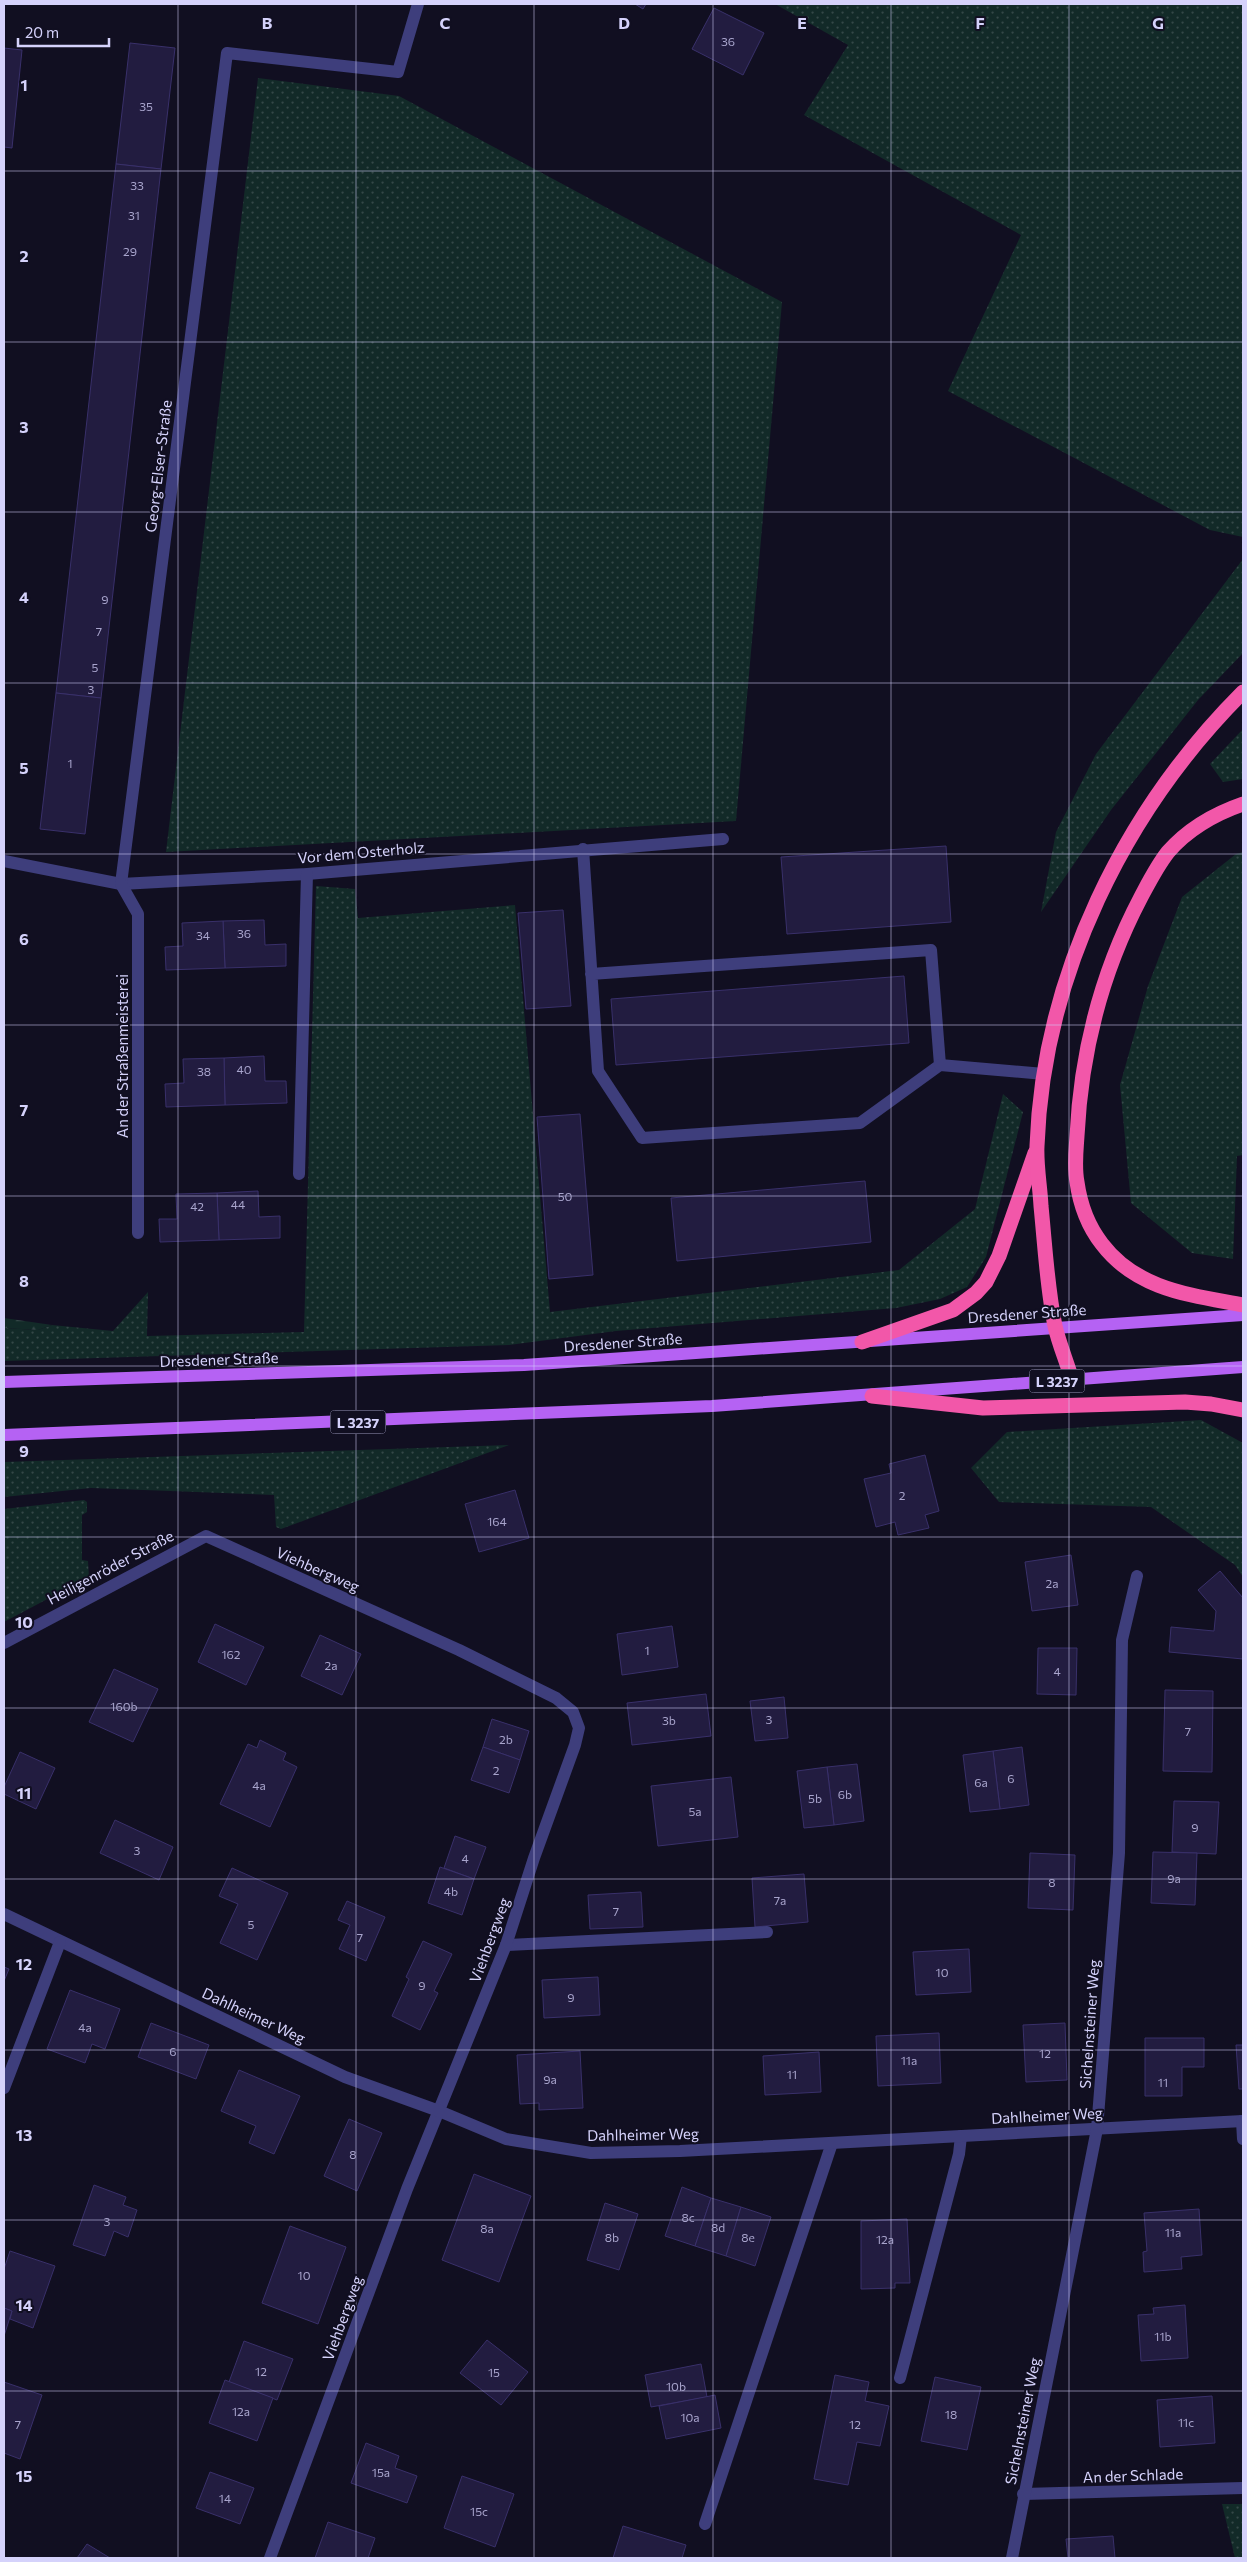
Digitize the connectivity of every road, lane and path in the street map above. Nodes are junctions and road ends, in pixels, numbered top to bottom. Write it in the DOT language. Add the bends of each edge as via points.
graph roads {
  1 [pos="418,4"];
  2 [pos="1243,692"];
  3 [pos="1243,804"];
  4 [pos="723,839"];
  5 [pos="583,849"];
  6 [pos="4,861"];
  7 [pos="307,874"];
  8 [pos="121,884"];
  9 [pos="591,974"];
  10 [pos="940,1065"];
  11 [pos="1044,1074"];
  12 [pos="1037,1147"];
  13 [pos="299,1174"];
  14 [pos="138,1233"];
  15 [pos="1243,1305"];
  16 [pos="1243,1315"];
  17 [pos="1055,1327"];
  18 [pos="862,1342"];
  19 [pos="1243,1367"];
  20 [pos="1072,1380"];
  21 [pos="4,1382"];
  22 [pos="872,1396"];
  23 [pos="1243,1410"];
  24 [pos="4,1435"];
  25 [pos="206,1536"];
  26 [pos="1137,1576"];
  27 [pos="4,1643"];
  28 [pos="4,1914"];
  29 [pos="767,1932"];
  30 [pos="60,1942"];
  31 [pos="506,1945"];
  32 [pos="4,2088"];
  33 [pos="439,2111"];
  34 [pos="1242,2121"];
  35 [pos="1097,2129"];
  36 [pos="961,2136"];
  37 [pos="1243,2139"];
  38 [pos="832,2143"];
  39 [pos="900,2378"];
  40 [pos="1243,2488"];
  41 [pos="1023,2494"];
  42 [pos="705,2524"];
  43 [pos="270,2558"];
  44 [pos="1012,2558"];
  1 -- 8 [label="street, Georg-Elser-Straße" via="398,72 227,53"];
  2 -- 11 [label="highway" via="1168,778 1116,864 1071,966"];
  3 -- 15 [label="highway" via="1224,810 1184,836 1154,872 1134,910 1114,958 1091,1032 1078,1115 1076,1180 1089,1224 1102,1244 1132,1273 1171,1291"];
  4 -- 5 [label="street, Vor dem Osterholz"];
  5 -- 7 [label="street, Vor dem Osterholz"];
  5 -- 9 [label="street"];
  6 -- 8 [label="street, Vor dem Osterholz"];
  7 -- 8 [label="street, Vor dem Osterholz"];
  7 -- 13 [label="street"];
  8 -- 14 [label="street, An der Straßenmeisterei" via="138,914"];
  9 -- 10 [label="street" via="931,950"];
  9 -- 10 [label="street" via="598,1071 642,1138 860,1124"];
  10 -- 11 [label="street"];
  11 -- 12 [label="highway"];
  12 -- 17 [label="highway" via="1046,1266"];
  12 -- 18 [label="highway" via="999,1256 986,1282 953,1310"];
  16 -- 17 [label="main road, Dresdener Straße"];
  17 -- 18 [label="main road, Dresdener Straße"];
  17 -- 20 [label="highway"];
  18 -- 21 [label="main road, Dresdener Straße" via="524,1365"];
  19 -- 20 [label="main road, L 3237"];
  20 -- 22 [label="main road, L 3237"];
  22 -- 23 [label="highway" via="983,1408 1185,1402"];
  22 -- 24 [label="main road, L 3237" via="702,1407"];
  25 -- 27 [label="street, Heiligenröder Straße"];
  25 -- 31 [label="street, Viehbergweg" via="459,1650 556,1698 573,1712 579,1728 575,1746"];
  26 -- 35 [label="street, Sichelnsteiner Weg" via="1122,1640 1119,1853"];
  28 -- 30 [label="street, Dahlheimer Weg"];
  29 -- 31 [label="street"];
  30 -- 32 [label="street"];
  30 -- 33 [label="street, Dahlheimer Weg" via="345,2077"];
  31 -- 33 [label="street, Viehbergweg"];
  33 -- 38 [label="street, Dahlheimer Weg" via="506,2140 591,2153"];
  33 -- 43 [label="street, Viehbergweg"];
  34 -- 35 [label="street, Dahlheimer Weg"];
  34 -- 37 [label="street, Dahlheimer Weg"];
  35 -- 36 [label="street, Dahlheimer Weg"];
  35 -- 41 [label="street, Sichelnsteiner Weg"];
  36 -- 38 [label="street, Dahlheimer Weg"];
  36 -- 39 [label="street"];
  38 -- 42 [label="street"];
  40 -- 41 [label="street, An der Schlade"];
  41 -- 44 [label="street, Sichelnsteiner Weg"];
}
